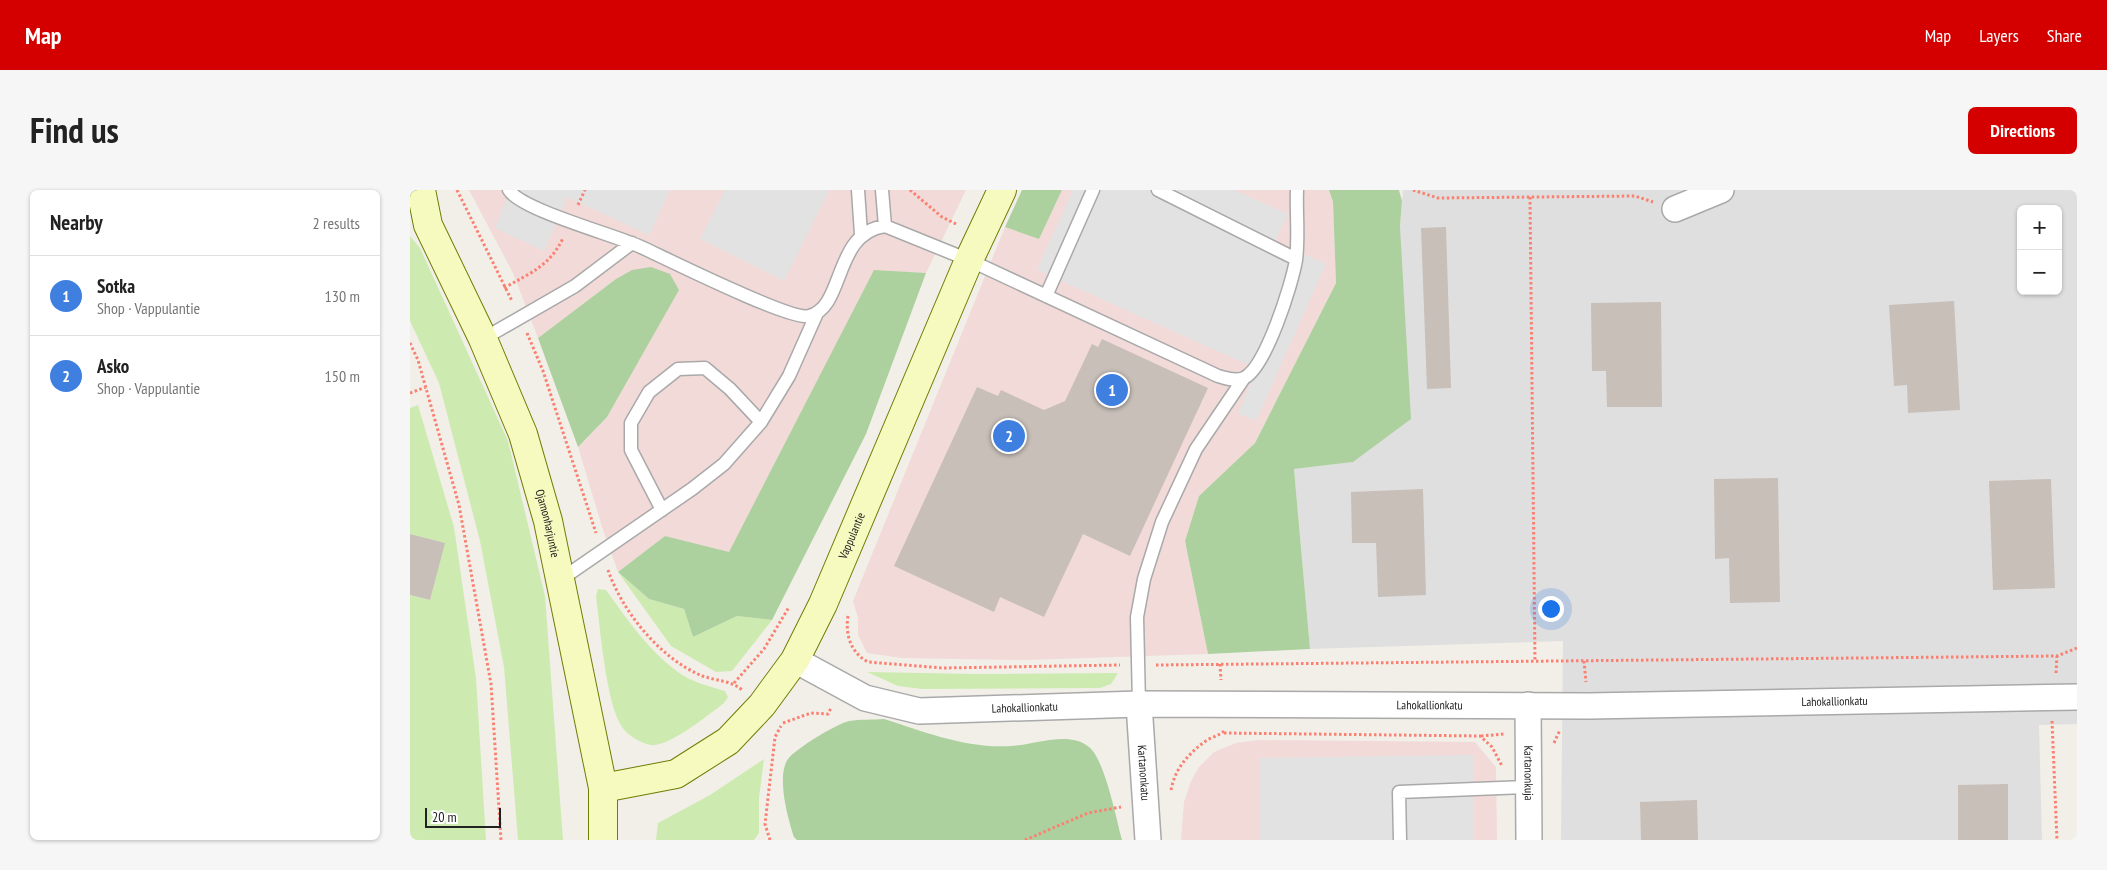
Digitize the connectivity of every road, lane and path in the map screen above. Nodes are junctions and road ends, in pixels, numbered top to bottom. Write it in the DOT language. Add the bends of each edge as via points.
graph roads {
  1 [pos="421,190"];
  2 [pos="509,190"];
  3 [pos="585,190"];
  4 [pos="858,190"];
  5 [pos="882,190"];
  6 [pos="910,190"];
  7 [pos="1002,190"];
  8 [pos="1093,190"];
  9 [pos="1158,190"];
  10 [pos="1297,190"];
  11 [pos="1413,190"];
  12 [pos="1721,190"];
  13 [pos="1530,197"];
  14 [pos="1675,210"];
  15 [pos="419,216"];
  16 [pos="571,221"];
  17 [pos="885,226"];
  18 [pos="960,227"];
  19 [pos="862,234"];
  20 [pos="632,243"];
  21 [pos="1296,259"];
  22 [pos="969,260"];
  23 [pos="504,288"];
  24 [pos="1046,296"];
  25 [pos="817,313"];
  26 [pos="483,339"];
  27 [pos="410,343"];
  28 [pos="1244,378"];
  29 [pos="426,387"];
  30 [pos="410,393"];
  31 [pos="761,422"];
  32 [pos="662,510"];
  33 [pos="560,580"];
  34 [pos="823,604"];
  35 [pos="2077,648"];
  36 [pos="2057,656"];
  37 [pos="795,660"];
  38 [pos="1535,662"];
  39 [pos="1137,665"];
  40 [pos="2066,697"];
  41 [pos="1139,704"];
  42 [pos="1528,705"];
  43 [pos="1568,728"];
  44 [pos="1224,732"];
  45 [pos="1552,747"];
  46 [pos="1528,787"];
  47 [pos="603,788"];
  48 [pos="1502,788"];
  49 [pos="501,840"];
  50 [pos="603,840"];
  51 [pos="1148,840"];
  52 [pos="1400,840"];
  53 [pos="1529,840"];
  54 [pos="2057,840"];
  1 -- 15 [label="street, Ojamonharjuntie"];
  2 -- 16 [label="lane" via="527,203"];
  3 -- 16 [label="path"];
  4 -- 19 [label="lane"];
  5 -- 17 [label="lane"];
  6 -- 18 [label="path" via="942,217"];
  7 -- 22 [label="street, Vappulantie"];
  8 -- 24 [label="lane"];
  9 -- 21 [label="lane"];
  10 -- 21 [label="lane"];
  11 -- 13 [label="path" via="1438,198"];
  12 -- 14 [label="street"];
  13 -- 14 [label="path" via="1635,196"];
  13 -- 38 [label="path"];
  15 -- 26 [label="street, Ojamonharjuntie"];
  16 -- 20 [label="lane"];
  16 -- 23 [label="path" via="556,254"];
  17 -- 19 [label="lane"];
  17 -- 22 [label="lane"];
  19 -- 25 [label="lane"];
  20 -- 25 [label="lane" via="800,317"];
  20 -- 26 [label="lane" via="575,286"];
  21 -- 28 [label="lane" via="1284,308 1256,367"];
  22 -- 24 [label="lane"];
  22 -- 34 [label="street, Vappulantie"];
  24 -- 28 [label="lane" via="1218,376 1231,380"];
  25 -- 31 [label="lane" via="789,376"];
  26 -- 33 [label="street, Ojamonharjuntie" via="523,434 548,521"];
  27 -- 29 [label="path"];
  28 -- 39 [label="lane" via="1196,449 1162,522 1144,579 1138,617"];
  29 -- 30 [label="path"];
  29 -- 49 [label="path" via="459,505 491,684"];
  31 -- 32 [label="lane" via="724,464"];
  31 -- 32 [label="lane" via="730,388 705,368 678,369 649,392 632,423 631,450"];
  32 -- 33 [label="lane"];
  33 -- 47 [label="street, Ojamonharjuntie"];
  34 -- 37 [label="street, Vappulantie"];
  34 -- 39 [label="path" via="848,615 846,628 850,641 860,658 868,662 943,668"];
  35 -- 36 [label="path"];
  36 -- 38 [label="path"];
  36 -- 40 [label="path"];
  37 -- 41 [label="street, Lahokallionkatu" via="865,698 919,710"];
  37 -- 47 [label="street, Vappulantie" via="762,705 728,741 676,774"];
  38 -- 39 [label="path"];
  39 -- 41 [label="lane"];
  40 -- 42 [label="street, Lahokallionkatu"];
  40 -- 54 [label="path" via="2052,724"];
  41 -- 42 [label="street, Lahokallionkatu"];
  41 -- 51 [label="street, Kartanonkatu"];
  42 -- 46 [label="street, Kartanonkuja"];
  43 -- 45 [label="path" via="1560,730"];
  44 -- 48 [label="path" via="1480,736 1498,756 1502,767"];
  46 -- 48 [label="lane"];
  46 -- 53 [label="street, Kartanonkuja"];
  47 -- 50 [label="street, Ojamonharjuntie"];
  48 -- 52 [label="lane" via="1399,792"];
}
